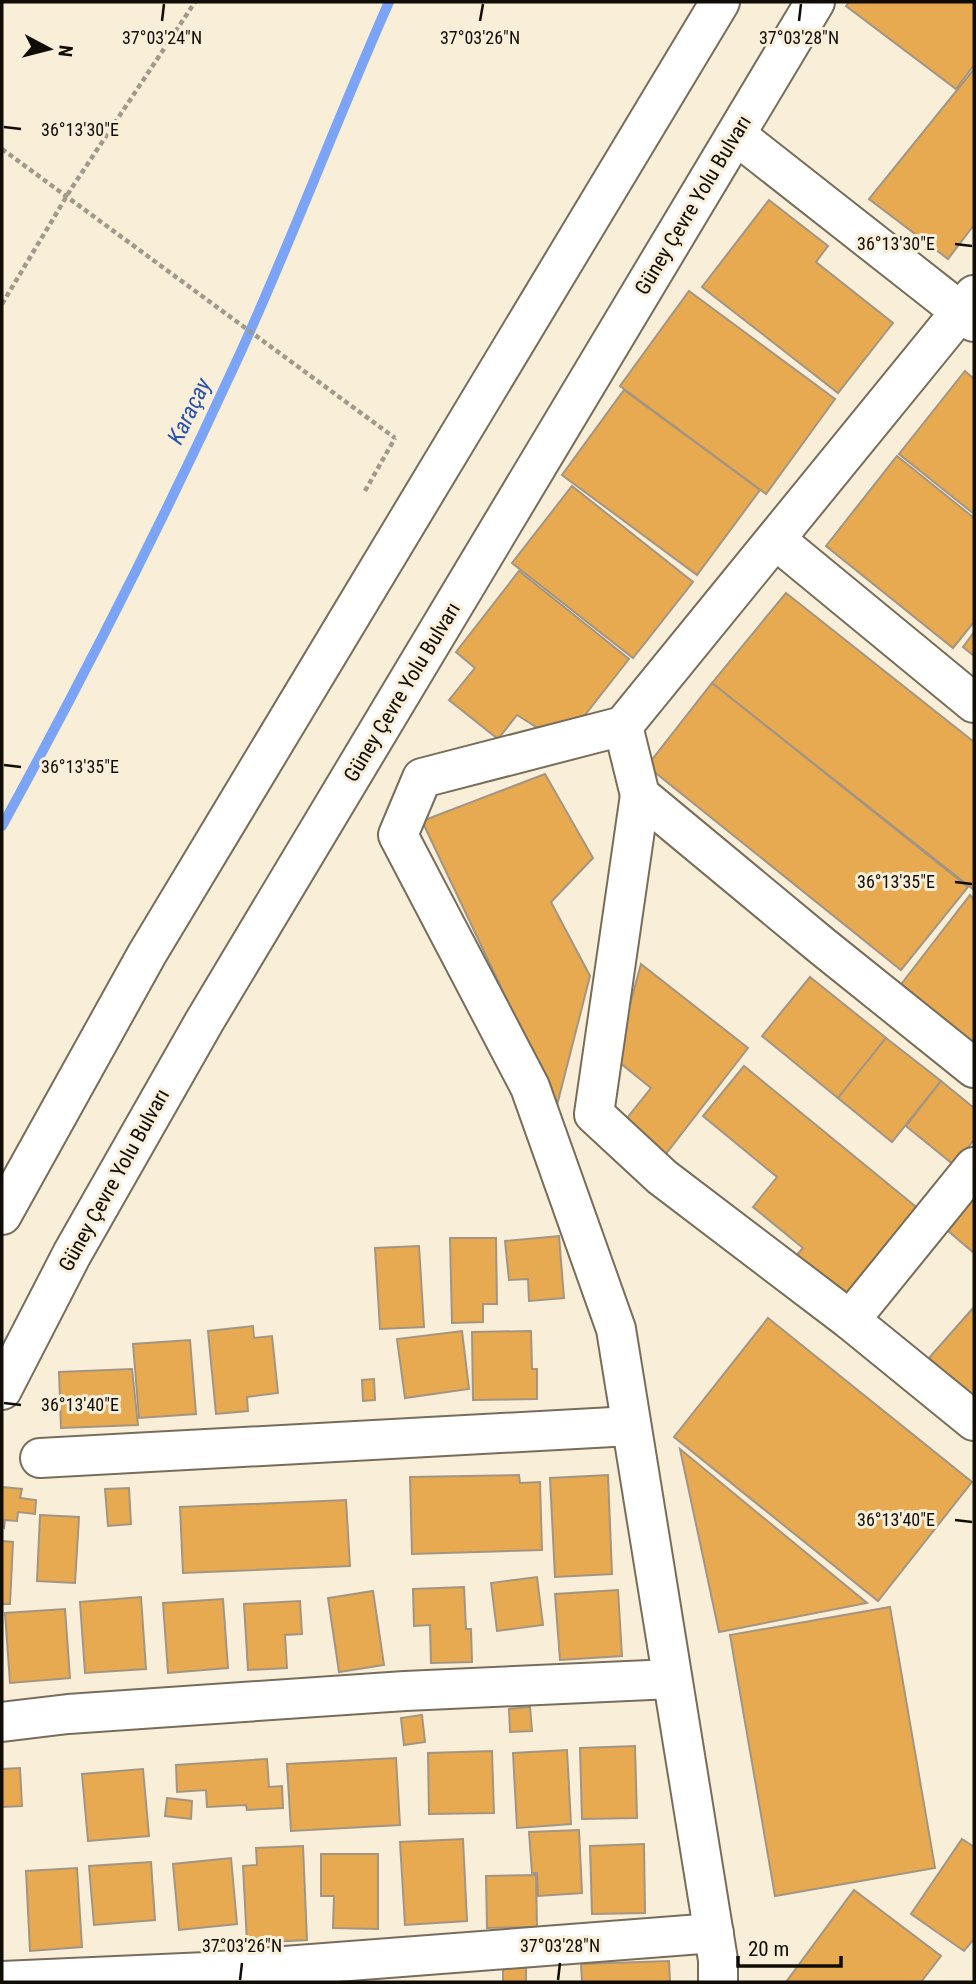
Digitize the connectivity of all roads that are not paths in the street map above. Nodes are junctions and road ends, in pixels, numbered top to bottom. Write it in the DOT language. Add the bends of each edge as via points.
graph roads {
  1 [pos="720,2"];
  2 [pos="816,2"];
  3 [pos="736,135"];
  4 [pos="970,310"];
  5 [pos="776,540"];
  6 [pos="974,703"];
  7 [pos="624,726"];
  8 [pos="640,795"];
  9 [pos="974,1068"];
  10 [pos="974,1167"];
  11 [pos="2,1215"];
  12 [pos="850,1320"];
  13 [pos="2,1390"];
  14 [pos="974,1421"];
  15 [pos="631,1426"];
  16 [pos="40,1458"];
  17 [pos="672,1679"];
  18 [pos="2,1722"];
  19 [pos="714,1933"];
  20 [pos="2,1981"];
  21 [pos="718,1982"];
  1 -- 11 [label="main road" via="147,954"];
  2 -- 3 [label="main road, Güney Çevre Yolu Bulvarı"];
  3 -- 4 [label="main road"];
  3 -- 13 [label="main road, Güney Çevre Yolu Bulvarı" via="204,1022 72,1254"];
  4 -- 5 [label="main road"];
  5 -- 6 [label="main road"];
  5 -- 7 [label="main road"];
  7 -- 8 [label="main road"];
  7 -- 15 [label="main road" via="422,778 398,835 530,1087 616,1329"];
  8 -- 9 [label="main road"];
  8 -- 12 [label="main road" via="594,1114 662,1177"];
  10 -- 12 [label="main road"];
  12 -- 14 [label="main road"];
  15 -- 16 [label="main road"];
  15 -- 17 [label="main road"];
  17 -- 18 [label="main road" via="405,1691"];
  17 -- 19 [label="main road"];
  19 -- 20 [label="main road" via="208,1972"];
  19 -- 21 [label="main road"];
}
